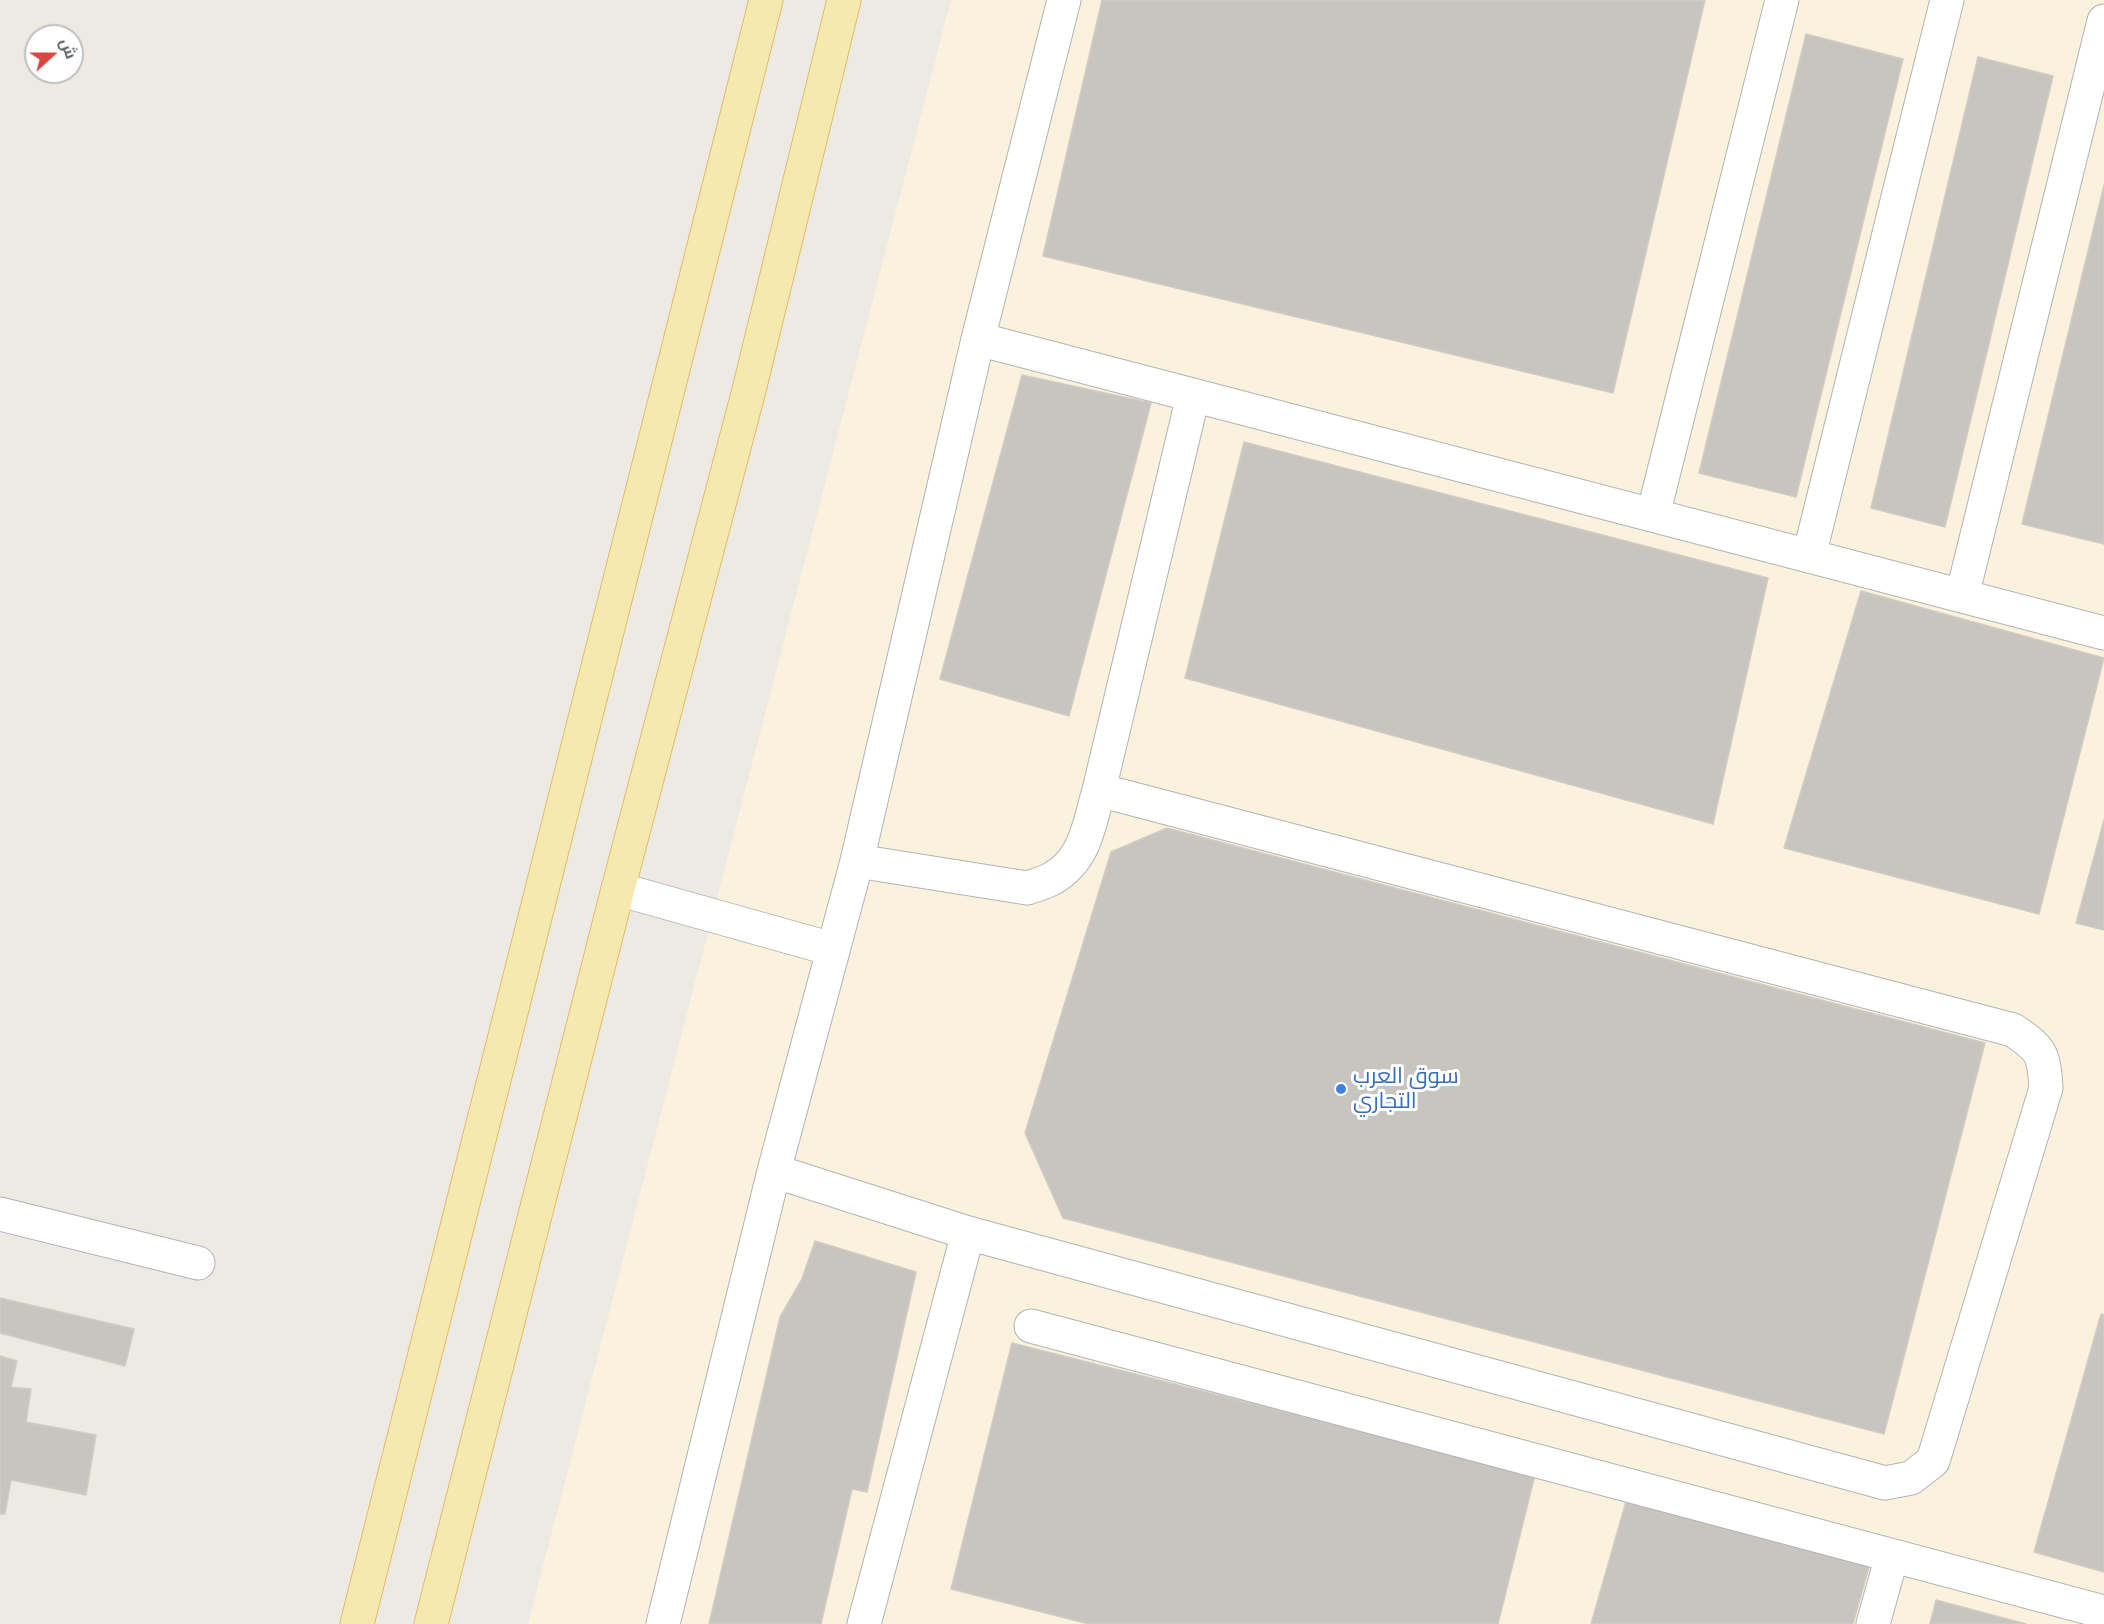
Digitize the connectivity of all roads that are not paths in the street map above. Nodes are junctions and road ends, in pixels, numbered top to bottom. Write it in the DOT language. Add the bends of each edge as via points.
graph roads {
  1 [pos="766,0"];
  2 [pos="844,0"];
  3 [pos="1064,0"];
  4 [pos="1782,0"];
  5 [pos="1947,0"];
  6 [pos="2104,21"];
  7 [pos="978,339"];
  8 [pos="1193,396"];
  9 [pos="1653,515"];
  10 [pos="1809,556"];
  11 [pos="1962,596"];
  12 [pos="2104,633"];
  13 [pos="1099,790"];
  14 [pos="857,861"];
  15 [pos="618,889"];
  16 [pos="832,949"];
  17 [pos="774,1171"];
  18 [pos="0,1214"];
  19 [pos="968,1233"];
  20 [pos="198,1263"];
  21 [pos="1031,1326"];
  22 [pos="1892,1556"];
  23 [pos="2104,1612"];
  24 [pos="357,1624"];
  25 [pos="430,1624"];
  26 [pos="663,1624"];
  27 [pos="864,1624"];
  28 [pos="1873,1624"];
  1 -- 24 [label="main road"];
  2 -- 15 [label="main road" via="749,390"];
  3 -- 7 [label="lane"];
  4 -- 9 [label="lane"];
  5 -- 10 [label="lane"];
  6 -- 11 [label="lane"];
  7 -- 8 [label="lane"];
  7 -- 14 [label="lane"];
  8 -- 9 [label="lane"];
  8 -- 13 [label="lane"];
  9 -- 10 [label="lane"];
  10 -- 11 [label="lane"];
  11 -- 12 [label="lane"];
  13 -- 14 [label="lane" via="1080,853 1052,879 1027,888"];
  13 -- 19 [label="lane" via="2013,1030 2035,1045 2045,1065 2046,1088 1933,1461 1911,1478 1885,1483"];
  14 -- 16 [label="lane"];
  15 -- 16 [label="lane"];
  15 -- 25 [label="main road"];
  16 -- 17 [label="lane"];
  17 -- 19 [label="lane"];
  17 -- 26 [label="lane"];
  18 -- 20 [label="lane"];
  19 -- 27 [label="lane"];
  21 -- 22 [label="lane"];
  22 -- 23 [label="lane"];
  22 -- 28 [label="lane"];
}
